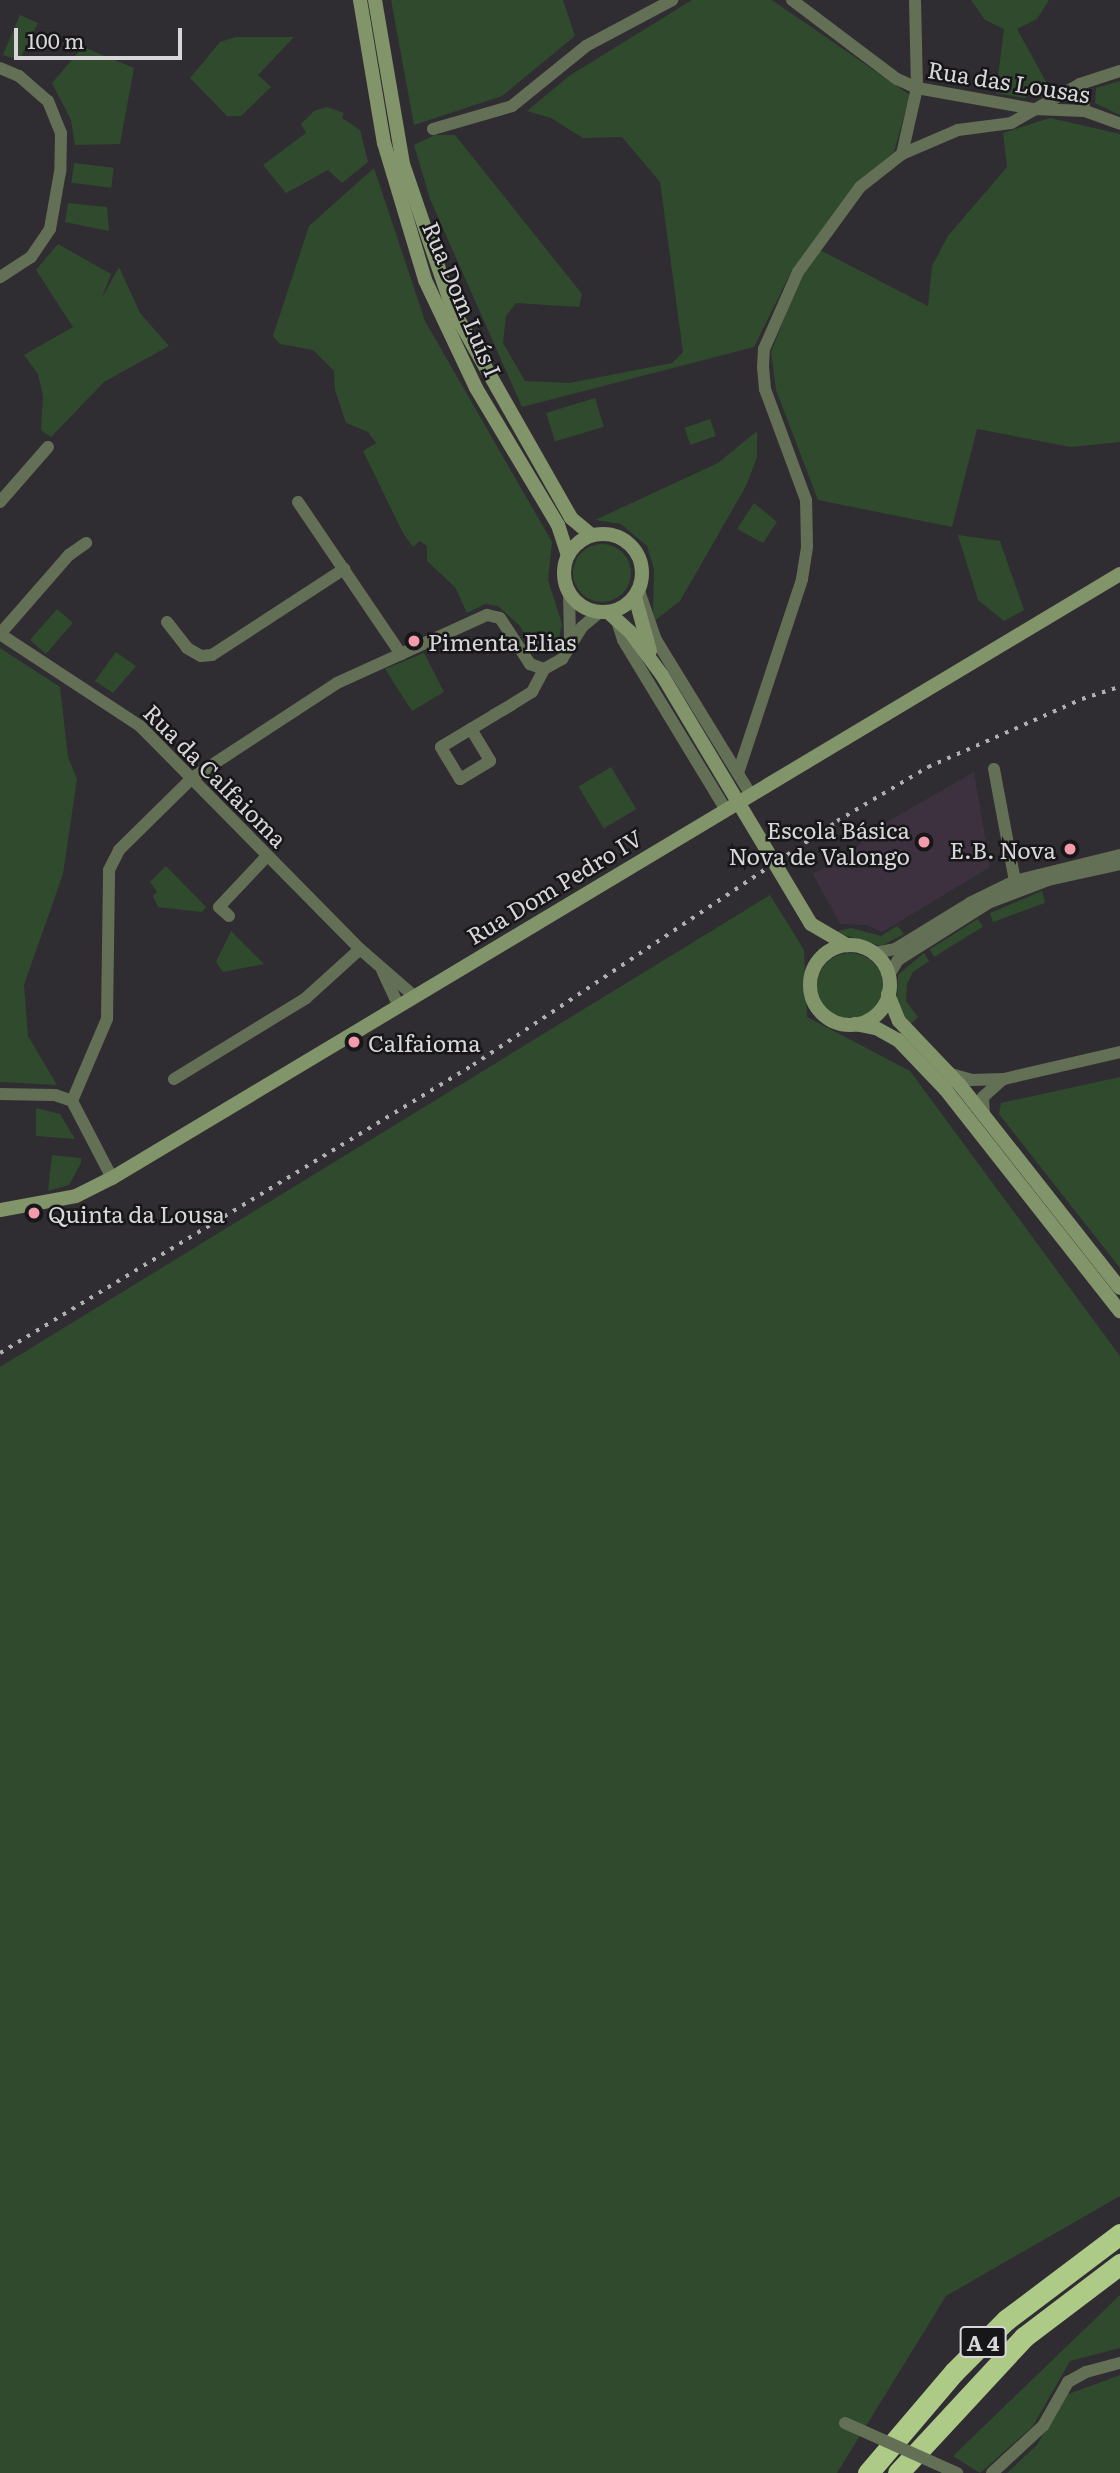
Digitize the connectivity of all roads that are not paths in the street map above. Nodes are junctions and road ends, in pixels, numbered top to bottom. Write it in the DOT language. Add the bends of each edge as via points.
graph roads {
  1 [pos="360,0"];
  2 [pos="375,0"];
  3 [pos="672,0"];
  4 [pos="792,0"];
  5 [pos="915,0"];
  6 [pos="0,68"];
  7 [pos="1120,71"];
  8 [pos="1080,84"];
  9 [pos="917,88"];
  10 [pos="1034,108"];
  11 [pos="1085,111"];
  12 [pos="1120,124"];
  13 [pos="433,130"];
  14 [pos="902,154"];
  15 [pos="0,277"];
  16 [pos="48,447"];
  17 [pos="0,502"];
  18 [pos="298,502"];
  19 [pos="591,535"];
  20 [pos="86,543"];
  21 [pos="568,555"];
  22 [pos="344,569"];
  23 [pos="1120,574"];
  24 [pos="569,592"];
  25 [pos="637,594"];
  26 [pos="608,615"];
  27 [pos="167,622"];
  28 [pos="0,634"];
  29 [pos="570,643"];
  30 [pos="401,654"];
  31 [pos="654,662"];
  32 [pos="544,669"];
  33 [pos="471,729"];
  34 [pos="994,769"];
  35 [pos="738,773"];
  36 [pos="192,778"];
  37 [pos="751,794"];
  38 [pos="726,810"];
  39 [pos="1120,855"];
  40 [pos="267,856"];
  41 [pos="1120,864"];
  42 [pos="1015,881"];
  43 [pos="229,916"];
  44 [pos="811,924"];
  45 [pos="847,945"];
  46 [pos="360,949"];
  47 [pos="875,953"];
  48 [pos="816,964"];
  49 [pos="382,970"];
  50 [pos="889,975"];
  51 [pos="888,994"];
  52 [pos="412,995"];
  53 [pos="398,1004"];
  54 [pos="855,1024"];
  55 [pos="1120,1052"];
  56 [pos="951,1074"];
  57 [pos="174,1079"];
  58 [pos="1004,1079"];
  59 [pos="0,1094"];
  60 [pos="978,1100"];
  61 [pos="72,1101"];
  62 [pos="958,1105"];
  63 [pos="112,1178"];
  64 [pos="0,1210"];
  65 [pos="1120,1288"];
  66 [pos="1120,1311"];
  67 [pos="1120,2234"];
  68 [pos="1120,2264"];
  69 [pos="1120,2363"];
  70 [pos="845,2423"];
  71 [pos="868,2473"];
  72 [pos="898,2473"];
  73 [pos="957,2473"];
  74 [pos="992,2473"];
  1 -- 21 [label="main road, Rua Dom Luís I" via="384,143 425,280 475,388 558,525"];
  2 -- 19 [label="main road, Rua Dom Luís I" via="403,164 453,310 571,518"];
  3 -- 13 [label="street" via="586,46 512,106"];
  4 -- 9 [label="street, Rua das Lousas" via="897,79"];
  5 -- 9 [label="street"];
  6 -- 15 [label="street" via="19,76 48,101 61,133 50,229 31,257"];
  7 -- 8 [label="street"];
  8 -- 10 [label="street"];
  8 -- 11 [label="street"];
  9 -- 10 [label="street, Rua das Lousas"];
  9 -- 14 [label="street"];
  10 -- 11 [label="street, Rua das Lousas"];
  10 -- 14 [label="street" via="1011,123 958,130"];
  11 -- 12 [label="street, Rua das Lousas"];
  14 -- 35 [label="street" via="860,187 798,272 764,349 765,389 806,500 807,546 798,592"];
  16 -- 17 [label="street"];
  18 -- 22 [label="street"];
  19 -- 21 [label="main road"];
  19 -- 25 [label="main road" via="614,535 634,547 643,569"];
  20 -- 28 [label="street" via="69,555"];
  21 -- 24 [label="main road, Rua Dom Luís I" via="564,570"];
  22 -- 27 [label="street" via="212,655 201,656 187,648"];
  22 -- 30 [label="street"];
  23 -- 37 [label="main road, Rua Dom Pedro IV"];
  24 -- 26 [label="main road" via="586,608"];
  24 -- 29 [label="street"];
  25 -- 26 [label="main road"];
  25 -- 31 [label="main road"];
  25 -- 35 [label="street" via="656,640"];
  26 -- 29 [label="street"];
  26 -- 31 [label="main road"];
  26 -- 38 [label="street"];
  28 -- 36 [label="street, Rua da Calfaioma" via="123,712"];
  29 -- 32 [label="street" via="562,659"];
  30 -- 32 [label="street" via="487,615 500,618 530,664"];
  30 -- 36 [label="street" via="337,683"];
  31 -- 44 [label="main road, bridge"];
  32 -- 33 [label="street" via="532,692"];
  34 -- 42 [label="street"];
  35 -- 37 [label="street"];
  36 -- 40 [label="street, Rua da Calfaioma"];
  36 -- 61 [label="street" via="119,850 109,870 107,1019"];
  37 -- 38 [label="main road, Rua Dom Pedro IV"];
  38 -- 52 [label="main road, Rua Dom Pedro IV"];
  39 -- 42 [label="street"];
  40 -- 43 [label="street" via="219,907"];
  40 -- 46 [label="street, Rua da Calfaioma"];
  41 -- 50 [label="street" via="1048,880 988,903 898,960"];
  42 -- 47 [label="street" via="895,949"];
  44 -- 45 [label="main road"];
  44 -- 48 [label="main road"];
  45 -- 47 [label="main road"];
  45 -- 48 [label="main road" via="827,951"];
  46 -- 49 [label="street, Rua da Calfaioma"];
  46 -- 57 [label="street" via="306,998"];
  47 -- 50 [label="main road"];
  48 -- 54 [label="main road" via="810,986 819,1010 830,1019"];
  49 -- 52 [label="street, Rua da Calfaioma"];
  49 -- 53 [label="street, Rua da Calfaioma"];
  50 -- 51 [label="main road"];
  51 -- 54 [label="main road" via="879,1012"];
  51 -- 56 [label="main road" via="899,1021"];
  52 -- 53 [label="main road, Rua Dom Pedro IV"];
  53 -- 63 [label="main road, Rua Dom Pedro IV"];
  54 -- 62 [label="main road" via="876,1028 898,1041"];
  55 -- 58 [label="street"];
  56 -- 58 [label="street" via="972,1080"];
  56 -- 60 [label="main road"];
  58 -- 60 [label="street"];
  59 -- 61 [label="street" via="55,1095"];
  60 -- 62 [label="street"];
  60 -- 65 [label="main road" via="984,1116"];
  61 -- 63 [label="street"];
  62 -- 66 [label="main road"];
  63 -- 64 [label="main road, Rua Dom Pedro IV" via="76,1196"];
  67 -- 71 [label="highway, A 4" via="1006,2320"];
  68 -- 72 [label="highway, A 4" via="1024,2337"];
  69 -- 74 [label="street" via="1068,2382 1043,2426"];
  70 -- 73 [label="street, bridge"];
}
